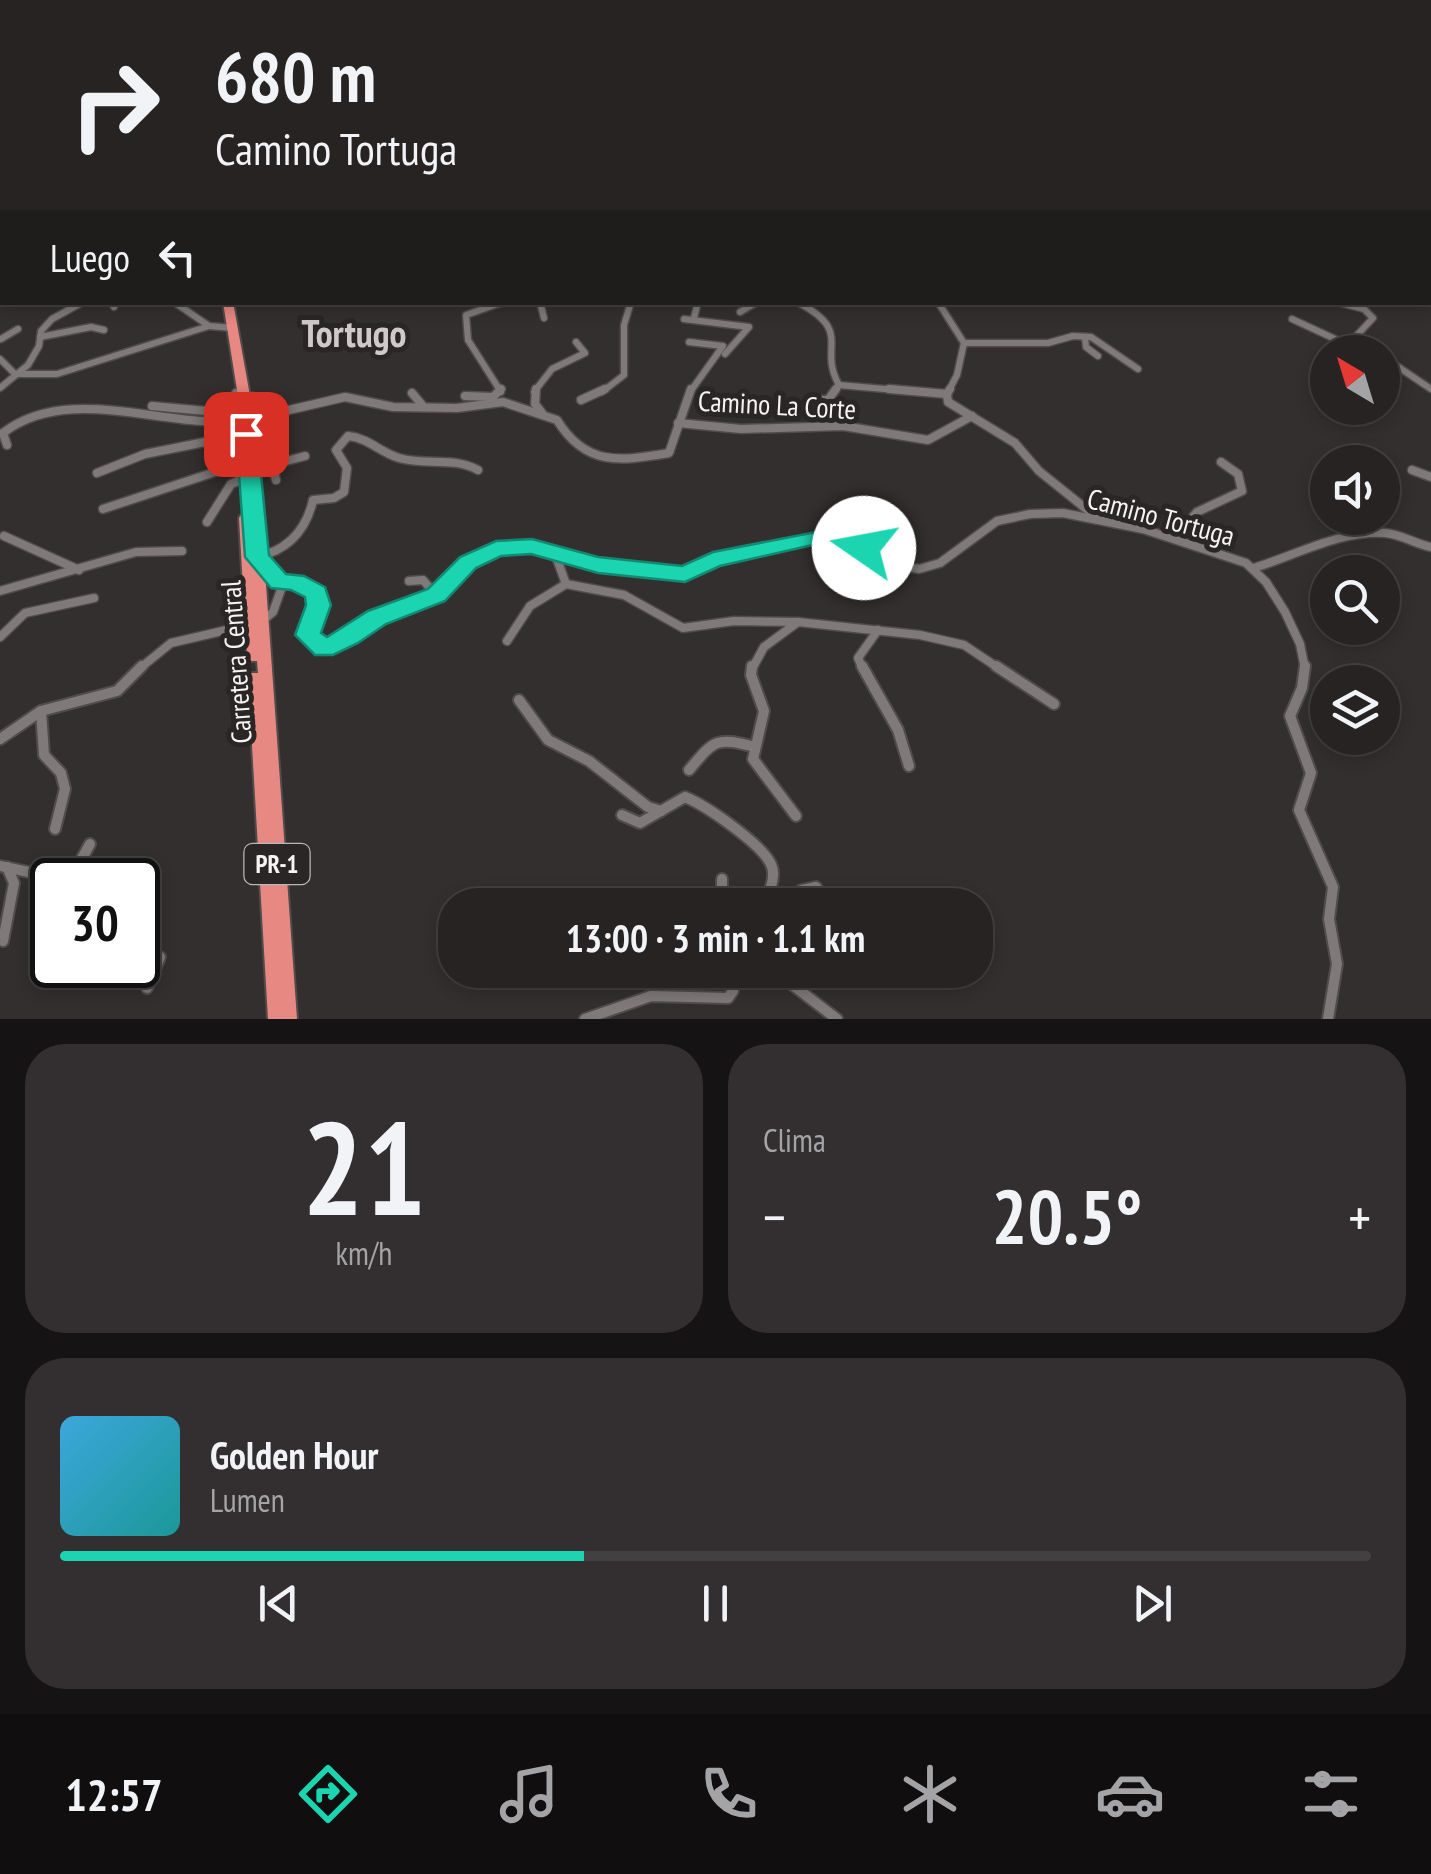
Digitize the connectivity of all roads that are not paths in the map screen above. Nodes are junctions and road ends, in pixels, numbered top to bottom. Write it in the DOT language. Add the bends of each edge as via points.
graph roads {
  1 [pos="76,305"];
  2 [pos="178,305"];
  3 [pos="226,305"];
  4 [pos="494,305"];
  5 [pos="541,305"];
  6 [pos="630,305"];
  7 [pos="697,305"];
  8 [pos="752,305"];
  9 [pos="803,305"];
  10 [pos="940,305"];
  11 [pos="1349,305"];
  12 [pos="740,312"];
  13 [pos="544,318"];
  14 [pos="694,318"];
  15 [pos="684,319"];
  16 [pos="1292,319"];
  17 [pos="209,326"];
  18 [pos="230,328"];
  19 [pos="18,329"];
  20 [pos="104,330"];
  21 [pos="1323,335"];
  22 [pos="1358,335"];
  23 [pos="40,337"];
  24 [pos="1084,337"];
  25 [pos="0,338"];
  26 [pos="576,342"];
  27 [pos="689,342"];
  28 [pos="964,343"];
  29 [pos="726,354"];
  30 [pos="1098,356"];
  31 [pos="0,357"];
  32 [pos="1400,368"];
  33 [pos="3,369"];
  34 [pos="1138,369"];
  35 [pos="15,374"];
  36 [pos="839,384"];
  37 [pos="0,388"];
  38 [pos="1431,389"];
  39 [pos="412,394"];
  40 [pos="947,394"];
  41 [pos="465,396"];
  42 [pos="581,400"];
  43 [pos="809,400"];
  44 [pos="152,406"];
  45 [pos="423,406"];
  46 [pos="542,413"];
  47 [pos="240,414"];
  48 [pos="972,416"];
  49 [pos="678,422"];
  50 [pos="7,446"];
  51 [pos="304,456"];
  52 [pos="1221,462"];
  53 [pos="275,464"];
  54 [pos="242,467"];
  55 [pos="478,470"];
  56 [pos="1412,470"];
  57 [pos="218,472"];
  58 [pos="97,473"];
  59 [pos="1431,477"];
  60 [pos="276,480"];
  61 [pos="164,494"];
  62 [pos="103,509"];
  63 [pos="1096,517"];
  64 [pos="207,522"];
  65 [pos="4,536"];
  66 [pos="1174,540"];
  67 [pos="1431,548"];
  68 [pos="182,551"];
  69 [pos="554,551"];
  70 [pos="257,557"];
  71 [pos="1254,568"];
  72 [pos="79,570"];
  73 [pos="409,581"];
  74 [pos="283,584"];
  75 [pos="566,584"];
  76 [pos="0,591"];
  77 [pos="436,595"];
  78 [pos="94,598"];
  79 [pos="798,622"];
  80 [pos="256,623"];
  81 [pos="878,630"];
  82 [pos="0,636"];
  83 [pos="507,641"];
  84 [pos="520,700"];
  85 [pos="1054,704"];
  86 [pos="41,711"];
  87 [pos="0,739"];
  88 [pos="755,746"];
  89 [pos="909,766"];
  90 [pos="689,770"];
  91 [pos="662,810"];
  92 [pos="622,815"];
  93 [pos="796,816"];
  94 [pos="55,829"];
  95 [pos="90,844"];
  96 [pos="83,858"];
  97 [pos="3,867"];
  98 [pos="30,872"];
  99 [pos="722,878"];
  100 [pos="722,888"];
  101 [pos="770,888"];
  102 [pos="1,928"];
  103 [pos="2,941"];
  104 [pos="732,988"];
  105 [pos="798,988"];
  106 [pos="277,1019"];
  107 [pos="288,1019"];
  108 [pos="585,1019"];
  109 [pos="838,1019"];
  110 [pos="1328,1019"];
  1 -- 23 [label="street" via="52,319"];
  2 -- 17 [label="street"];
  3 -- 18 [label="highway, Carretera Central / PR-1"];
  4 -- 41 [label="street" via="466,314 468,340 502,392"];
  5 -- 13 [label="street"];
  6 -- 42 [label="street" via="624,375"];
  7 -- 14 [label="street"];
  8 -- 12 [label="street"];
  9 -- 36 [label="street" via="818,312 834,335 830,369"];
  10 -- 28 [label="street"];
  11 -- 22 [label="street" via="1374,318"];
  14 -- 15 [label="street"];
  14 -- 29 [label="street" via="749,327"];
  16 -- 21 [label="street"];
  17 -- 18 [label="street"];
  17 -- 35 [label="street" via="57,374"];
  18 -- 47 [label="highway, Carretera Central / PR-1"];
  19 -- 25 [label="street"];
  20 -- 23 [label="street"];
  23 -- 35 [label="street" via="32,360"];
  24 -- 28 [label="street"];
  24 -- 30 [label="street"];
  24 -- 34 [label="street"];
  25 -- 31 [label="street"];
  26 -- 46 [label="street" via="585,353 552,369 533,392"];
  27 -- 49 [label="street" via="722,346"];
  28 -- 40 [label="street"];
  31 -- 33 [label="street"];
  32 -- 38 [label="street"];
  33 -- 35 [label="street"];
  35 -- 37 [label="street"];
  36 -- 40 [label="street"];
  36 -- 43 [label="street" via="828,400"];
  39 -- 45 [label="street"];
  40 -- 48 [label="street" via="948,402"];
  44 -- 47 [label="street"];
  45 -- 46 [label="street" via="504,402"];
  45 -- 47 [label="street" via="346,397 272,414"];
  46 -- 49 [label="street, Camino La Corte" via="557,420 577,448 614,460 669,452"];
  47 -- 50 [label="street" via="190,424 47,412 10,424 3,433"];
  47 -- 53 [label="street"];
  47 -- 54 [label="highway, Carretera Central / PR-1"];
  47 -- 58 [label="street"];
  47 -- 70 [label="highway, Carretera Central / PR-1"];
  48 -- 49 [label="street, Camino La Corte" via="928,440 843,426 740,429"];
  48 -- 63 [label="street" via="1016,443"];
  51 -- 53 [label="street"];
  52 -- 66 [label="street" via="1238,474 1242,491 1197,512"];
  53 -- 60 [label="street"];
  54 -- 57 [label="street"];
  54 -- 57 [label="street"];
  54 -- 64 [label="street"];
  54 -- 80 [label="highway, Carretera Central / PR-1"];
  55 -- 70 [label="street" via="460,460 399,458 372,440 348,436 336,450 347,468 344,492 313,500 301,532 280,550"];
  56 -- 59 [label="street"];
  57 -- 61 [label="street"];
  57 -- 62 [label="street"];
  63 -- 66 [label="street, Camino Tortuga"];
  63 -- 69 [label="street, Camino Tortuga" via="1007,517 925,569 890,563 837,535 713,560 685,574 598,565"];
  65 -- 72 [label="street"];
  66 -- 71 [label="street, Camino Tortuga"];
  67 -- 71 [label="street" via="1398,534 1368,533"];
  68 -- 72 [label="street" via="120,553"];
  69 -- 75 [label="street"];
  69 -- 77 [label="street, Camino Tortuga" via="496,549 468,562"];
  70 -- 74 [label="street"];
  70 -- 80 [label="highway, Carretera Central / PR-1"];
  71 -- 110 [label="street" via="1282,605 1305,660 1306,677 1290,716 1311,773 1298,810 1334,898 1329,919 1337,964"];
  72 -- 76 [label="street"];
  73 -- 77 [label="street" via="423,580"];
  74 -- 77 [label="street, Camino Tortuga" via="295,581 316,593 319,605 308,635 324,648"];
  74 -- 80 [label="street" via="274,612"];
  75 -- 79 [label="street" via="624,595 683,628"];
  75 -- 83 [label="street" via="518,616"];
  78 -- 82 [label="street" via="25,613"];
  79 -- 81 [label="street"];
  79 -- 88 [label="street" via="764,646 752,664 764,711"];
  80 -- 86 [label="street" via="171,643 116,692"];
  80 -- 106 [label="highway, Carretera Central / PR-1"];
  80 -- 107 [label="highway, Carretera Central / PR-1"];
  81 -- 85 [label="street" via="964,645"];
  81 -- 89 [label="street" via="858,658 898,730"];
  84 -- 91 [label="street" via="548,740"];
  86 -- 87 [label="street"];
  86 -- 94 [label="street" via="44,755 67,783"];
  88 -- 90 [label="street" via="723,739"];
  88 -- 93 [label="street" via="753,759"];
  91 -- 92 [label="street" via="640,824"];
  91 -- 101 [label="street" via="685,797 703,804 765,853 772,866"];
  95 -- 96 [label="street"];
  97 -- 98 [label="street"];
  97 -- 102 [label="street" via="14,883"];
  99 -- 100 [label="street"];
  102 -- 103 [label="street"];
  104 -- 108 [label="street" via="728,998 651,996"];
  105 -- 109 [label="street"];
}
